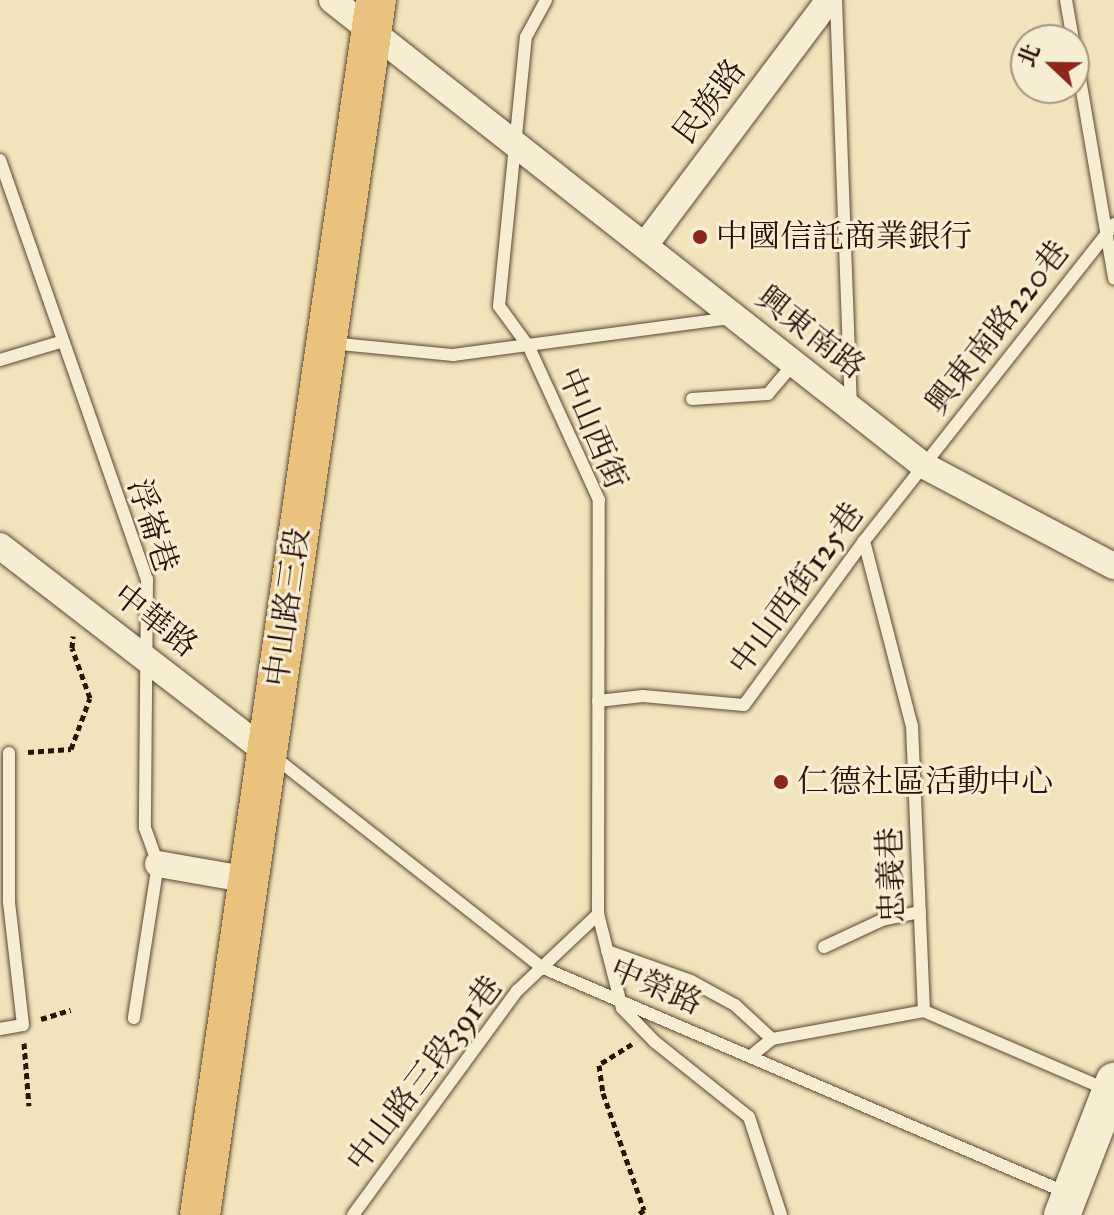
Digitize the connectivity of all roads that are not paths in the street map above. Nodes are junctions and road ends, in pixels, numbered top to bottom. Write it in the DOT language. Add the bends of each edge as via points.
graph roads {
  1 [pos="332,0"];
  2 [pos="546,0"];
  3 [pos="829,0"];
  4 [pos="836,0"];
  5 [pos="1066,0"];
  6 [pos="374,16"];
  7 [pos="1071,24"];
  8 [pos="1086,104"];
  9 [pos="513,141"];
  10 [pos="0,160"];
  11 [pos="1110,228"];
  12 [pos="645,245"];
  13 [pos="1114,279"];
  14 [pos="736,317"];
  15 [pos="60,342"];
  16 [pos="327,343"];
  17 [pos="529,347"];
  18 [pos="0,360"];
  19 [pos="794,363"];
  20 [pos="692,399"];
  21 [pos="851,409"];
  22 [pos="923,465"];
  23 [pos="864,541"];
  24 [pos="0,546"];
  25 [pos="1114,566"];
  26 [pos="145,655"];
  27 [pos="598,701"];
  28 [pos="267,752"];
  29 [pos="9,753"];
  30 [pos="158,864"];
  31 [pos="250,880"];
  32 [pos="920,912"];
  33 [pos="598,914"];
  34 [pos="824,947"];
  35 [pos="607,951"];
  36 [pos="541,967"];
  37 [pos="619,999"];
  38 [pos="924,1011"];
  39 [pos="134,1018"];
  40 [pos="0,1029"];
  41 [pos="772,1039"];
  42 [pos="751,1056"];
  43 [pos="1112,1086"];
  44 [pos="1066,1205"];
  45 [pos="200,1215"];
  46 [pos="353,1215"];
  47 [pos="781,1215"];
  1 -- 6 [label="street, 興東南路"];
  2 -- 9 [label="lane, 中山西街" via="526,37"];
  3 -- 12 [label="street, 民族路"];
  4 -- 21 [label="lane"];
  5 -- 7 [label="lane"];
  6 -- 9 [label="street, 興東南路"];
  6 -- 16 [label="main road, 中山路三段"];
  8 -- 11 [label="lane"];
  9 -- 12 [label="street, 興東南路"];
  9 -- 17 [label="lane, 中山西街" via="499,306"];
  10 -- 15 [label="lane, 浮崙巷"];
  11 -- 13 [label="lane"];
  11 -- 22 [label="lane, 興東南路220巷"];
  12 -- 14 [label="street, 興東南路"];
  14 -- 17 [label="lane"];
  14 -- 19 [label="street, 興東南路"];
  15 -- 18 [label="lane"];
  15 -- 26 [label="lane, 浮崙巷" via="147,579"];
  16 -- 17 [label="lane" via="453,355"];
  16 -- 28 [label="main road, 中山路三段"];
  17 -- 27 [label="lane, 中山西街" via="599,500"];
  19 -- 20 [label="lane" via="768,394"];
  19 -- 21 [label="street, 興東南路"];
  21 -- 22 [label="street, 興東南路"];
  22 -- 23 [label="lane, 中山西街125巷"];
  22 -- 25 [label="street, 興東南路"];
  23 -- 27 [label="lane, 中山西街125巷" via="744,705 643,696"];
  23 -- 32 [label="lane, 忠義巷" via="912,726"];
  24 -- 26 [label="street, 中華路"];
  26 -- 28 [label="street, 中華路"];
  26 -- 30 [label="lane, 浮崙巷" via="145,828"];
  27 -- 33 [label="lane, 中山西街"];
  28 -- 31 [label="main road, 中山路三段"];
  28 -- 36 [label="lane, 中榮路"];
  29 -- 40 [label="lane" via="9,903 23,1025"];
  30 -- 31 [label="street"];
  30 -- 39 [label="lane, 浮崙巷"];
  31 -- 45 [label="main road, 中山路三段"];
  32 -- 34 [label="lane" via="882,920"];
  32 -- 38 [label="lane, 忠義巷"];
  33 -- 35 [label="lane, 中山西街"];
  33 -- 36 [label="lane"];
  35 -- 37 [label="lane, 中山西街"];
  35 -- 41 [label="lane" via="691,981 735,1005"];
  36 -- 37 [label="lane, 中榮路"];
  36 -- 46 [label="lane, 中山路三段391巷" via="517,991"];
  37 -- 42 [label="lane, 中榮路"];
  37 -- 47 [label="lane" via="647,1034 749,1117"];
  38 -- 41 [label="lane"];
  38 -- 43 [label="lane"];
  41 -- 42 [label="lane"];
  42 -- 44 [label="lane, 中榮路"];
  43 -- 44 [label="street"];
}
